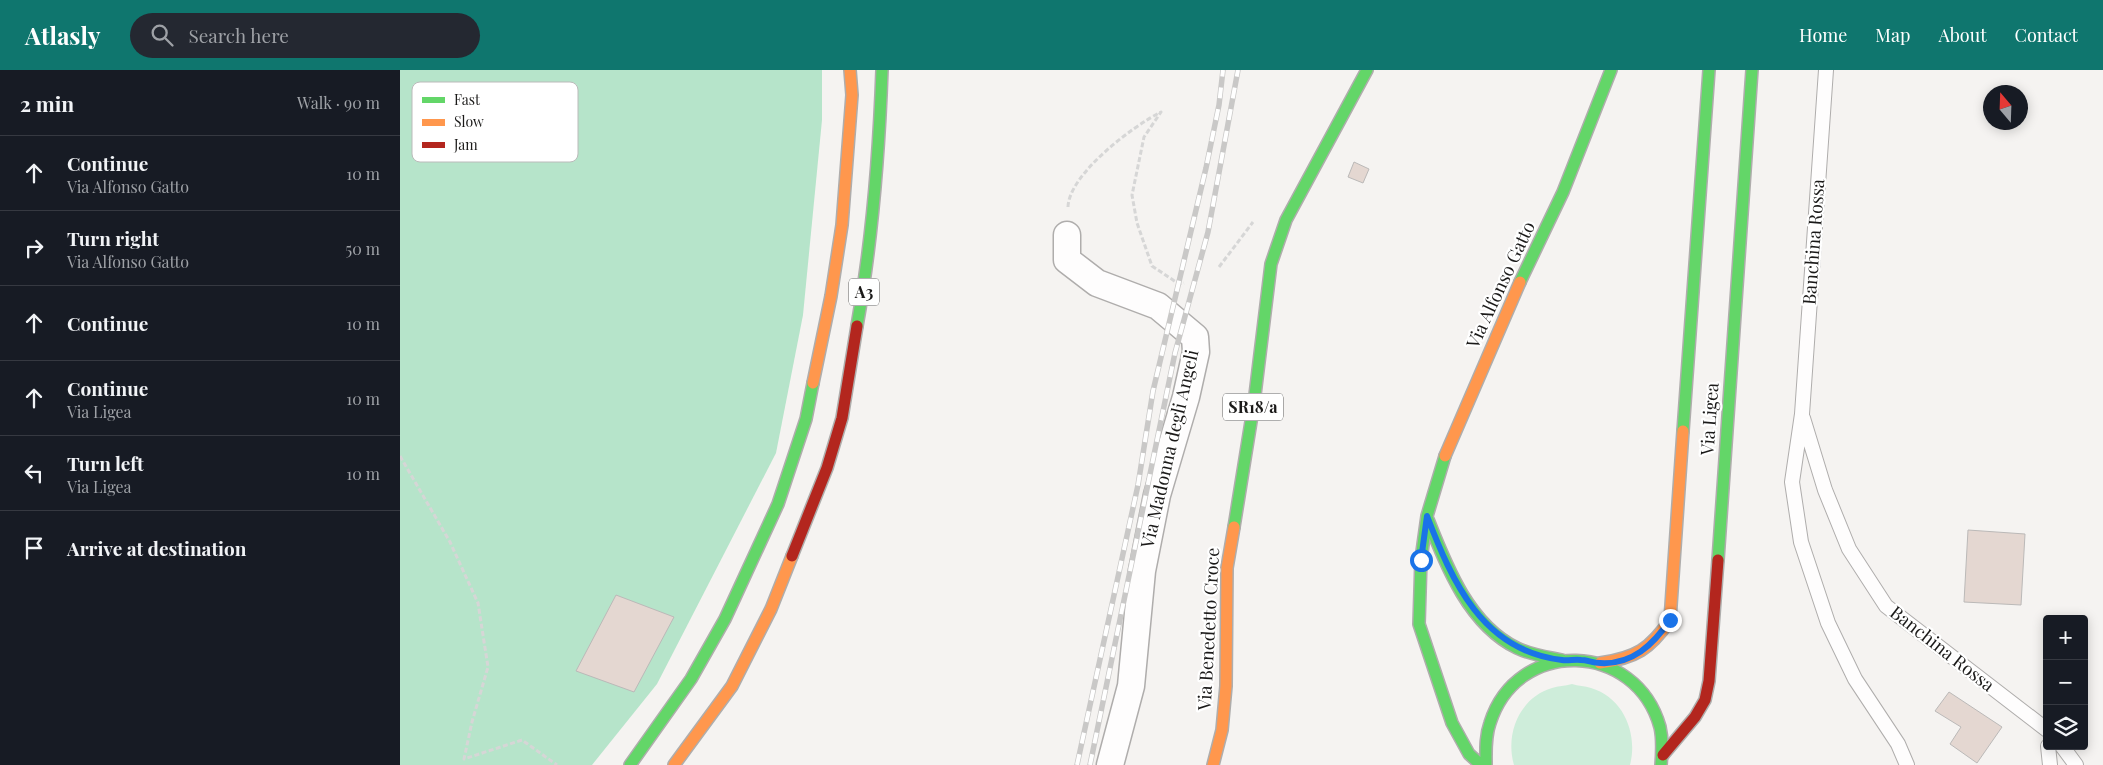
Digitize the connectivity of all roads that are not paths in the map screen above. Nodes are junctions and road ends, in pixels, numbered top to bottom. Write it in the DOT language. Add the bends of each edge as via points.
graph roads {
  1 [pos="850,70"];
  2 [pos="882,70"];
  3 [pos="1366,70"];
  4 [pos="1710,70"];
  5 [pos="1752,70"];
  6 [pos="1826,70"];
  7 [pos="1611,71"];
  8 [pos="1067,235"];
  9 [pos="1802,414"];
  10 [pos="1427,516"];
  11 [pos="1562,660"];
  12 [pos="1600,663"];
  13 [pos="2043,731"];
  14 [pos="2048,750"];
  15 [pos="2065,750"];
  16 [pos="1662,760"];
  17 [pos="630,765"];
  18 [pos="674,765"];
  19 [pos="1110,765"];
  20 [pos="1213,765"];
  21 [pos="1481,765"];
  22 [pos="1486,765"];
  23 [pos="1907,765"];
  24 [pos="2050,765"];
  25 [pos="2076,765"];
  1 -- 17 [label="main road, A3" via="852,95 842,226 806,419 778,504 725,619 691,679"];
  2 -- 18 [label="main road, A3" via="873,216 854,357 842,418 827,468 771,609 732,686"];
  3 -- 20 [label="main road, Via Benedetto Croce / SR18/a" via="1286,220 1271,264 1254,403 1226,568 1226,686 1222,730"];
  4 -- 12 [label="main road, Via Ligea" via="1670,620 1658,639 1645,650 1625,660"];
  5 -- 16 [label="main road, Via Ligea" via="1709,681 1705,700 1695,717"];
  6 -- 9 [label="lane, Banchina Rossa"];
  7 -- 10 [label="main road, Via Alfonso Gatto" via="1563,192 1502,320 1444,457"];
  8 -- 19 [label="street, Via Madonna degli Angeli" via="1068,260 1089,278 1158,306 1195,337 1196,352 1186,397 1157,495 1142,571 1132,686"];
  9 -- 13 [label="lane, Banchina Rossa" via="1825,490 1849,549 1886,606"];
  9 -- 23 [label="lane, Banchina Rossa" via="1792,482 1801,542 1828,624 1855,679 1898,744"];
  10 -- 11 [label="main road" via="1446,564 1484,622 1515,646"];
  10 -- 21 [label="main road, Via Alfonso Gatto" via="1421,560 1419,624 1452,723 1469,754"];
  11 -- 12 [label="main road"];
  11 -- 22 [label="main road" via="1541,666 1506,690 1494,708 1487,728"];
  12 -- 16 [label="main road" via="1620,672 1638,686 1653,706 1660,728"];
  14 -- 24 [label="lane"];
  15 -- 25 [label="lane"];
}
